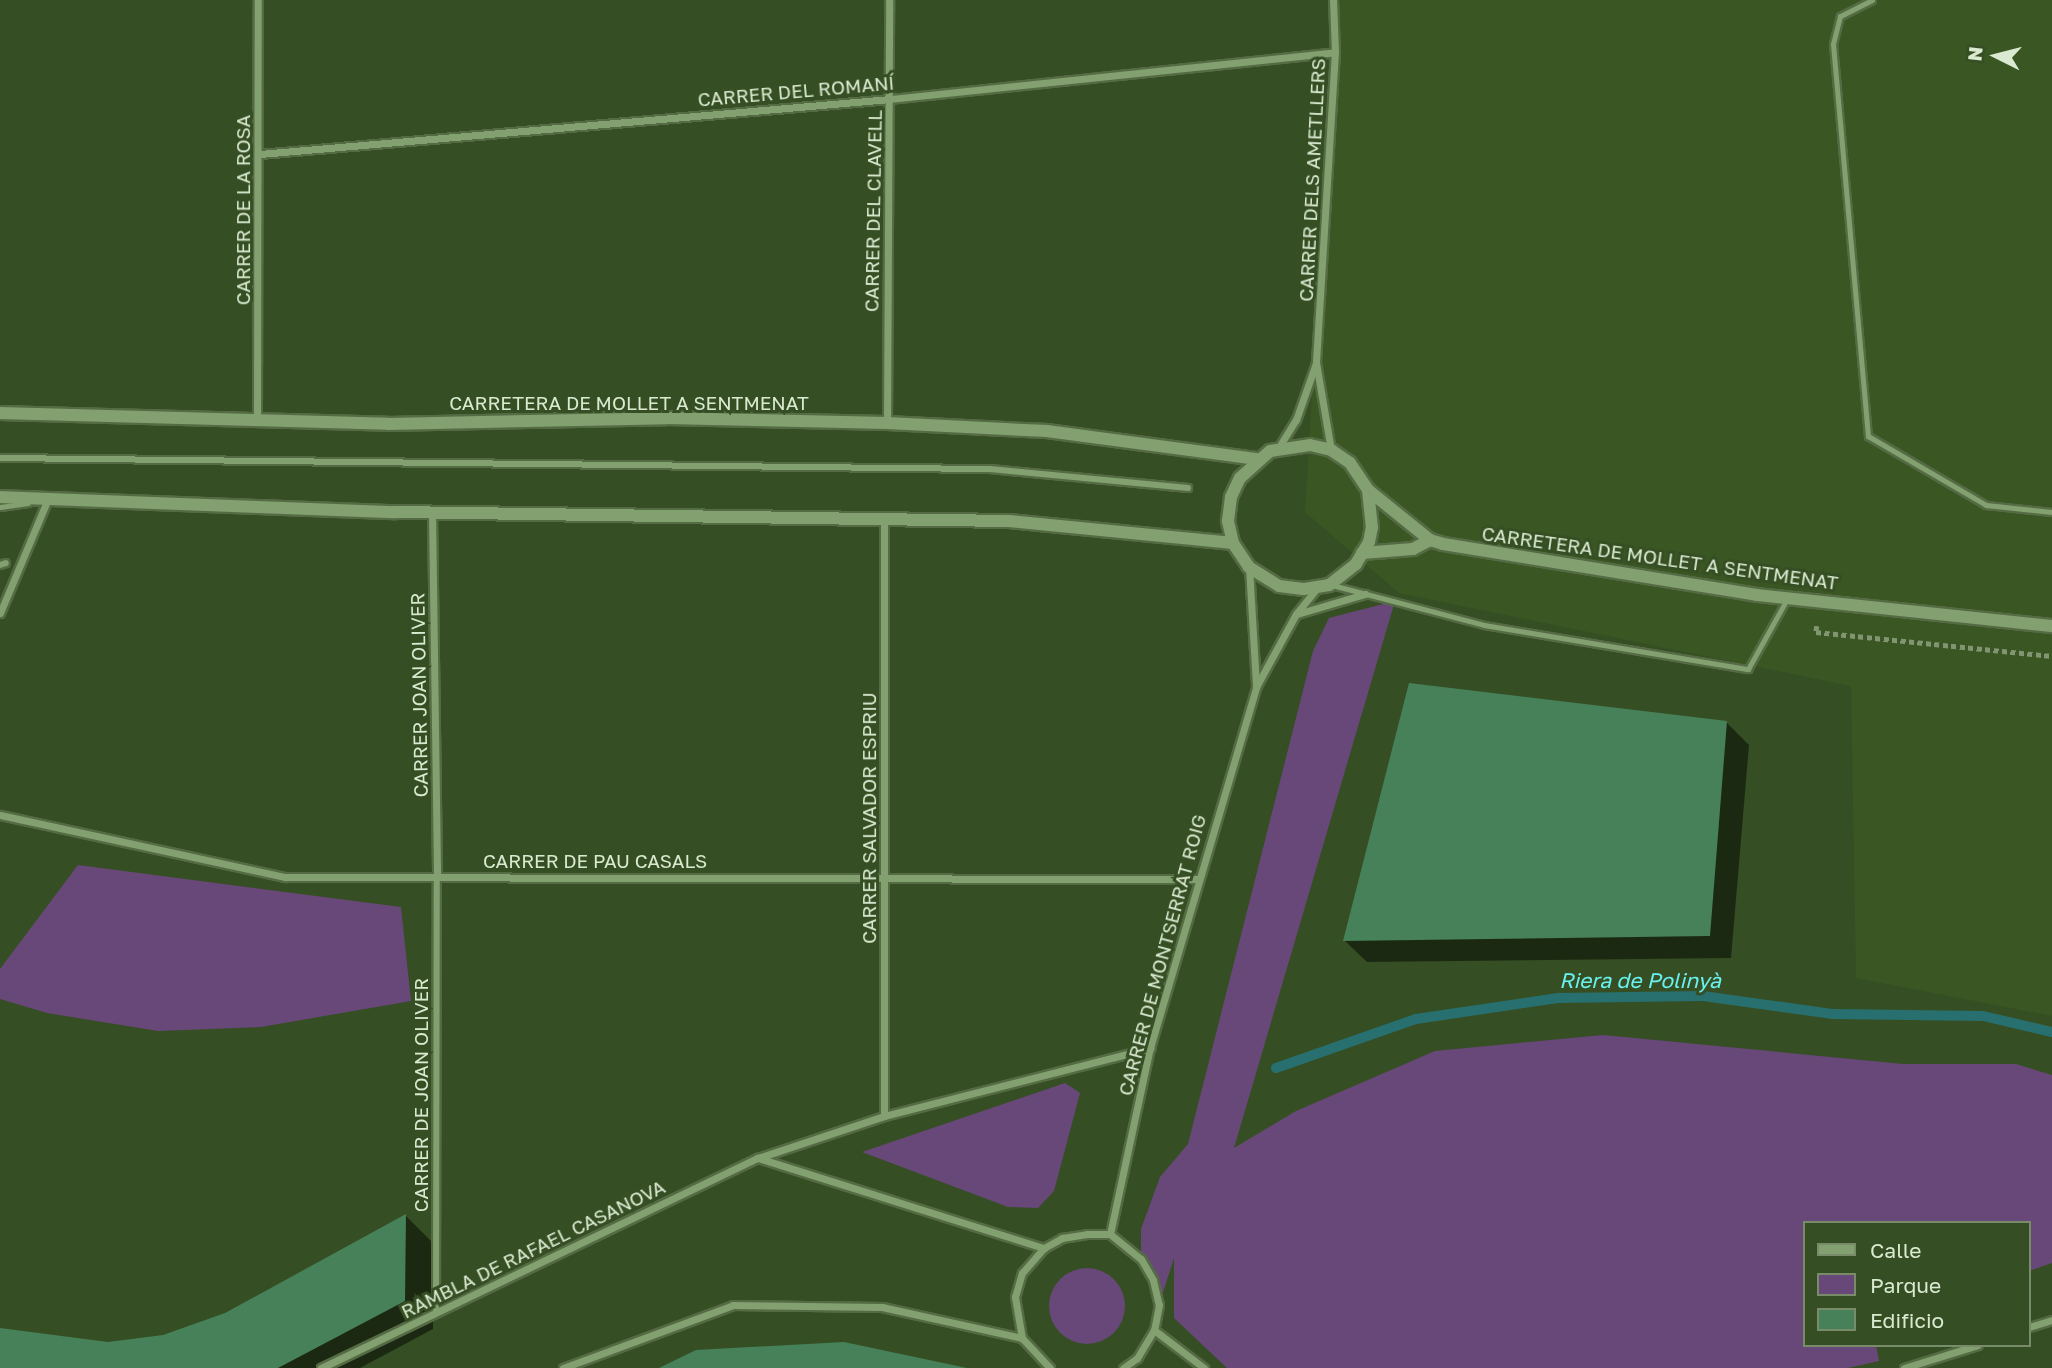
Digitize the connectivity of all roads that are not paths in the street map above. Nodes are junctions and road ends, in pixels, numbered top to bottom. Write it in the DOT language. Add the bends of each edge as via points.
graph roads {
  1 [pos="258,0"];
  2 [pos="889,0"];
  3 [pos="1333,0"];
  4 [pos="1872,0"];
  5 [pos="1335,52"];
  6 [pos="890,99"];
  7 [pos="260,154"];
  8 [pos="1316,362"];
  9 [pos="0,413"];
  10 [pos="257,421"];
  11 [pos="887,423"];
  12 [pos="1277,450"];
  13 [pos="1331,450"];
  14 [pos="0,458"];
  15 [pos="1256,459"];
  16 [pos="1188,488"];
  17 [pos="1368,490"];
  18 [pos="0,497"];
  19 [pos="47,501"];
  20 [pos="0,507"];
  21 [pos="432,512"];
  22 [pos="2052,512"];
  23 [pos="884,519"];
  24 [pos="1430,540"];
  25 [pos="1233,543"];
  26 [pos="1362,553"];
  27 [pos="1249,567"];
  28 [pos="1323,586"];
  29 [pos="1365,594"];
  30 [pos="1787,599"];
  31 [pos="0,613"];
  32 [pos="1296,614"];
  33 [pos="2052,626"];
  34 [pos="1256,687"];
  35 [pos="0,815"];
  36 [pos="437,877"];
  37 [pos="886,878"];
  38 [pos="1197,878"];
  39 [pos="1150,1048"];
  40 [pos="884,1116"];
  41 [pos="758,1158"];
  42 [pos="1110,1234"];
  43 [pos="1044,1248"];
  44 [pos="436,1313"];
  45 [pos="2052,1320"];
  46 [pos="2031,1326"];
  47 [pos="1154,1330"];
  48 [pos="1021,1338"];
  49 [pos="1972,1347"];
  50 [pos="321,1368"];
  51 [pos="563,1368"];
  52 [pos="1050,1368"];
  53 [pos="1123,1368"];
  54 [pos="1204,1368"];
  55 [pos="1904,1368"];
  1 -- 7 [label="street, CARRER DE LA ROSA"];
  2 -- 6 [label="street, CARRER DEL CLAVELL"];
  3 -- 5 [label="street, CARRER DELS AMETLLERS"];
  4 -- 22 [label="lane" via="1840,16 1833,44 1868,436 1986,505"];
  5 -- 6 [label="street, CARRER DEL ROMANÍ"];
  5 -- 8 [label="street, CARRER DELS AMETLLERS"];
  6 -- 7 [label="street, CARRER DEL ROMANÍ"];
  6 -- 11 [label="street, CARRER DEL CLAVELL"];
  7 -- 10 [label="street, CARRER DE LA ROSA"];
  8 -- 12 [label="street, CARRER DELS AMETLLERS" via="1296,420"];
  8 -- 13 [label="street, CARRER DELS AMETLLERS"];
  9 -- 10 [label="street, CARRETERA DE MOLLET A SENTMENAT"];
  10 -- 11 [label="street, CARRETERA DE MOLLET A SENTMENAT" via="388,424 667,418"];
  11 -- 15 [label="street, CARRETERA DE MOLLET A SENTMENAT" via="1047,431"];
  12 -- 13 [label="street" via="1310,445"];
  12 -- 15 [label="street"];
  13 -- 17 [label="street" via="1350,463"];
  14 -- 16 [label="street" via="990,468"];
  15 -- 25 [label="street" via="1231,496"];
  17 -- 24 [label="street"];
  17 -- 26 [label="street" via="1372,527"];
  18 -- 19 [label="street"];
  19 -- 20 [label="lane"];
  19 -- 21 [label="street"];
  19 -- 31 [label="street"];
  21 -- 23 [label="street"];
  21 -- 36 [label="street, CARRER JOAN OLIVER"];
  23 -- 25 [label="street" via="1009,521"];
  23 -- 37 [label="street, CARRER SALVADOR ESPRIU"];
  24 -- 26 [label="street" via="1413,549"];
  24 -- 30 [label="street, CARRETERA DE MOLLET A SENTMENAT"];
  25 -- 27 [label="street"];
  26 -- 28 [label="street"];
  27 -- 28 [label="street" via="1279,586"];
  27 -- 34 [label="street, CARRER DE MONTSERRAT ROIG"];
  28 -- 29 [label="lane"];
  28 -- 32 [label="street, CARRER DE MONTSERRAT ROIG"];
  29 -- 30 [label="lane" via="1483,625 1748,669"];
  29 -- 32 [label="street"];
  30 -- 33 [label="street, CARRETERA DE MOLLET A SENTMENAT"];
  32 -- 34 [label="street, CARRER DE MONTSERRAT ROIG"];
  34 -- 38 [label="street, CARRER DE MONTSERRAT ROIG"];
  35 -- 36 [label="street, CARRER DE PAU CASALS" via="285,877"];
  36 -- 37 [label="street, CARRER DE PAU CASALS"];
  36 -- 44 [label="street, CARRER DE JOAN OLIVER"];
  37 -- 38 [label="street, CARRER DE PAU CASALS"];
  37 -- 40 [label="street, CARRER SALVADOR ESPRIU"];
  38 -- 39 [label="street, CARRER DE MONTSERRAT ROIG"];
  39 -- 40 [label="street, RAMBLA DE RAFAEL CASANOVA"];
  39 -- 42 [label="street, CARRER DE MONTSERRAT ROIG"];
  40 -- 41 [label="street, RAMBLA DE RAFAEL CASANOVA"];
  41 -- 43 [label="street"];
  41 -- 44 [label="street, RAMBLA DE RAFAEL CASANOVA"];
  42 -- 43 [label="street" via="1062,1238"];
  42 -- 47 [label="street" via="1141,1259 1153,1280 1159,1305"];
  43 -- 48 [label="street" via="1023,1273 1014,1297"];
  44 -- 50 [label="street, RAMBLA DE RAFAEL CASANOVA"];
  45 -- 46 [label="street"];
  47 -- 53 [label="street" via="1137,1358"];
  47 -- 54 [label="street"];
  48 -- 51 [label="street" via="882,1307 733,1305"];
  48 -- 52 [label="street"];
  49 -- 55 [label="street"];
}
